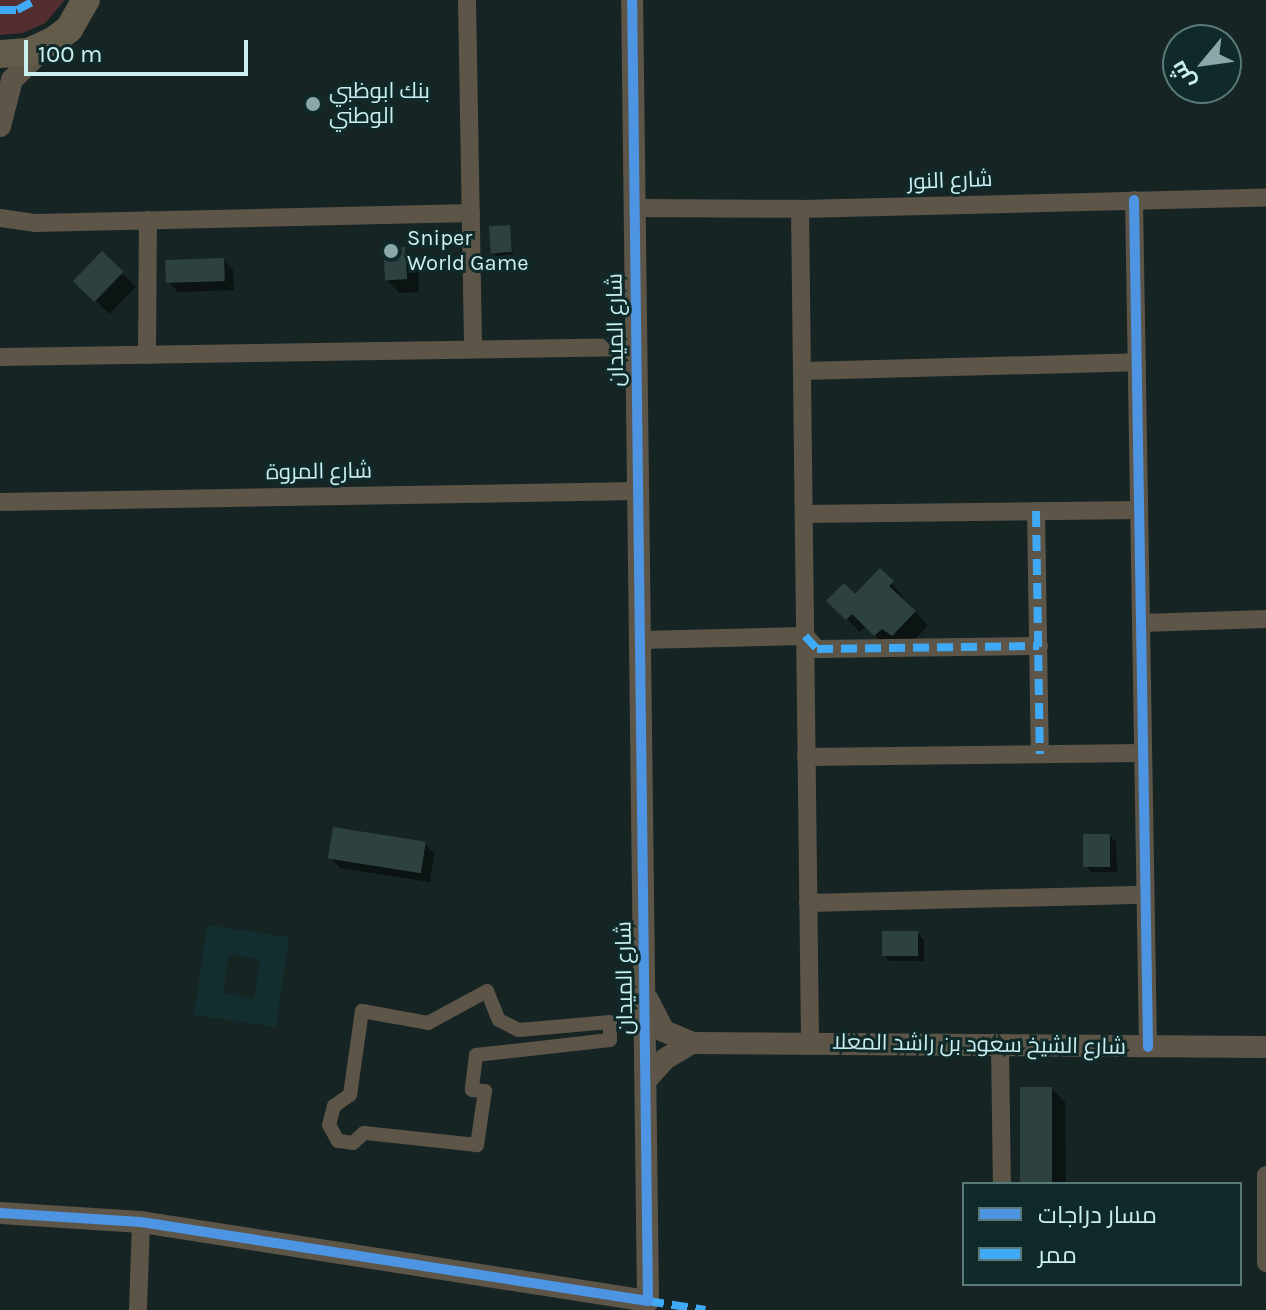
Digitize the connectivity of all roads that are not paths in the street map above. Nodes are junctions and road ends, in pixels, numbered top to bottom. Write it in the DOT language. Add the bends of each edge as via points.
graph roads {
  1 [pos="467,0"];
  2 [pos="632,0"];
  3 [pos="89,4"];
  4 [pos="53,41"];
  5 [pos="0,54"];
  6 [pos="0,126"];
  7 [pos="1266,198"];
  8 [pos="1134,200"];
  9 [pos="635,208"];
  10 [pos="800,209"];
  11 [pos="471,213"];
  12 [pos="0,218"];
  13 [pos="148,220"];
  14 [pos="473,347"];
  15 [pos="637,347"];
  16 [pos="147,355"];
  17 [pos="0,357"];
  18 [pos="1137,362"];
  19 [pos="802,371"];
  20 [pos="638,491"];
  21 [pos="0,502"];
  22 [pos="1139,510"];
  23 [pos="1036,511"];
  24 [pos="804,514"];
  25 [pos="1266,619"];
  26 [pos="1141,623"];
  27 [pos="805,636"];
  28 [pos="641,640"];
  29 [pos="1039,646"];
  30 [pos="1142,753"];
  31 [pos="1040,754"];
  32 [pos="806,757"];
  33 [pos="1145,895"];
  34 [pos="808,903"];
  35 [pos="644,993"];
  36 [pos="692,1043"];
  37 [pos="810,1043"];
  38 [pos="1000,1047"];
  39 [pos="1148,1047"];
  40 [pos="1266,1047"];
  41 [pos="648,1078"];
  42 [pos="477,1145"];
  43 [pos="1266,1175"];
  44 [pos="1002,1182"];
  45 [pos="0,1213"];
  46 [pos="141,1222"];
  47 [pos="1266,1263"];
  48 [pos="138,1309"];
  1 -- 11 [label="street"];
  2 -- 9 [label="street, شارع الميدان"];
  3 -- 4 [label="main road"];
  4 -- 5 [label="main road" via="28,52"];
  4 -- 6 [label="street" via="12,80"];
  7 -- 8 [label="street, شارع النور"];
  8 -- 10 [label="street, شارع النور"];
  8 -- 18 [label="street"];
  9 -- 10 [label="street, شارع النور"];
  9 -- 15 [label="street, شارع الميدان"];
  10 -- 19 [label="street"];
  11 -- 13 [label="street"];
  11 -- 14 [label="street"];
  12 -- 13 [label="street" via="35,223"];
  13 -- 16 [label="street"];
  14 -- 15 [label="street"];
  14 -- 16 [label="street"];
  15 -- 20 [label="street, شارع الميدان"];
  16 -- 17 [label="street"];
  18 -- 19 [label="street"];
  18 -- 22 [label="street"];
  19 -- 24 [label="street"];
  20 -- 21 [label="street, شارع المروة"];
  20 -- 28 [label="street, شارع الميدان"];
  22 -- 23 [label="street"];
  22 -- 26 [label="street"];
  23 -- 24 [label="street"];
  23 -- 29 [label="street"];
  24 -- 27 [label="street"];
  25 -- 26 [label="street"];
  26 -- 30 [label="street"];
  27 -- 28 [label="street"];
  27 -- 29 [label="street" via="817,649"];
  27 -- 32 [label="street"];
  28 -- 35 [label="street, شارع الميدان"];
  29 -- 31 [label="street"];
  30 -- 31 [label="street"];
  30 -- 33 [label="street"];
  31 -- 32 [label="street"];
  32 -- 34 [label="street"];
  33 -- 34 [label="street"];
  33 -- 39 [label="street"];
  34 -- 37 [label="street"];
  35 -- 36 [label="street" via="664,1031"];
  35 -- 41 [label="street, شارع الميدان"];
  36 -- 37 [label="street, شارع الشيخ سعود بن راشد المعلا"];
  36 -- 41 [label="street" via="665,1059"];
  37 -- 38 [label="street, شارع الشيخ سعود بن راشد المعلا"];
  38 -- 39 [label="street, شارع الشيخ سعود بن راشد المعلا"];
  38 -- 44 [label="street"];
  39 -- 40 [label="street, شارع الشيخ سعود بن راشد المعلا"];
  41 -- 46 [label="street, شارع الميدان" via="648,1301"];
  42 -- 42 [label="street" via="364,1133 353,1143 338,1141 329,1125 334,1106 350,1095 362,1011 428,1023 487,991 499,1020 519,1030 610,1022 610,1040 476,1055 472,1090 485,1091"];
  43 -- 47 [label="street"];
  45 -- 46 [label="street, شارع الميدان"];
  46 -- 48 [label="street"];
}
